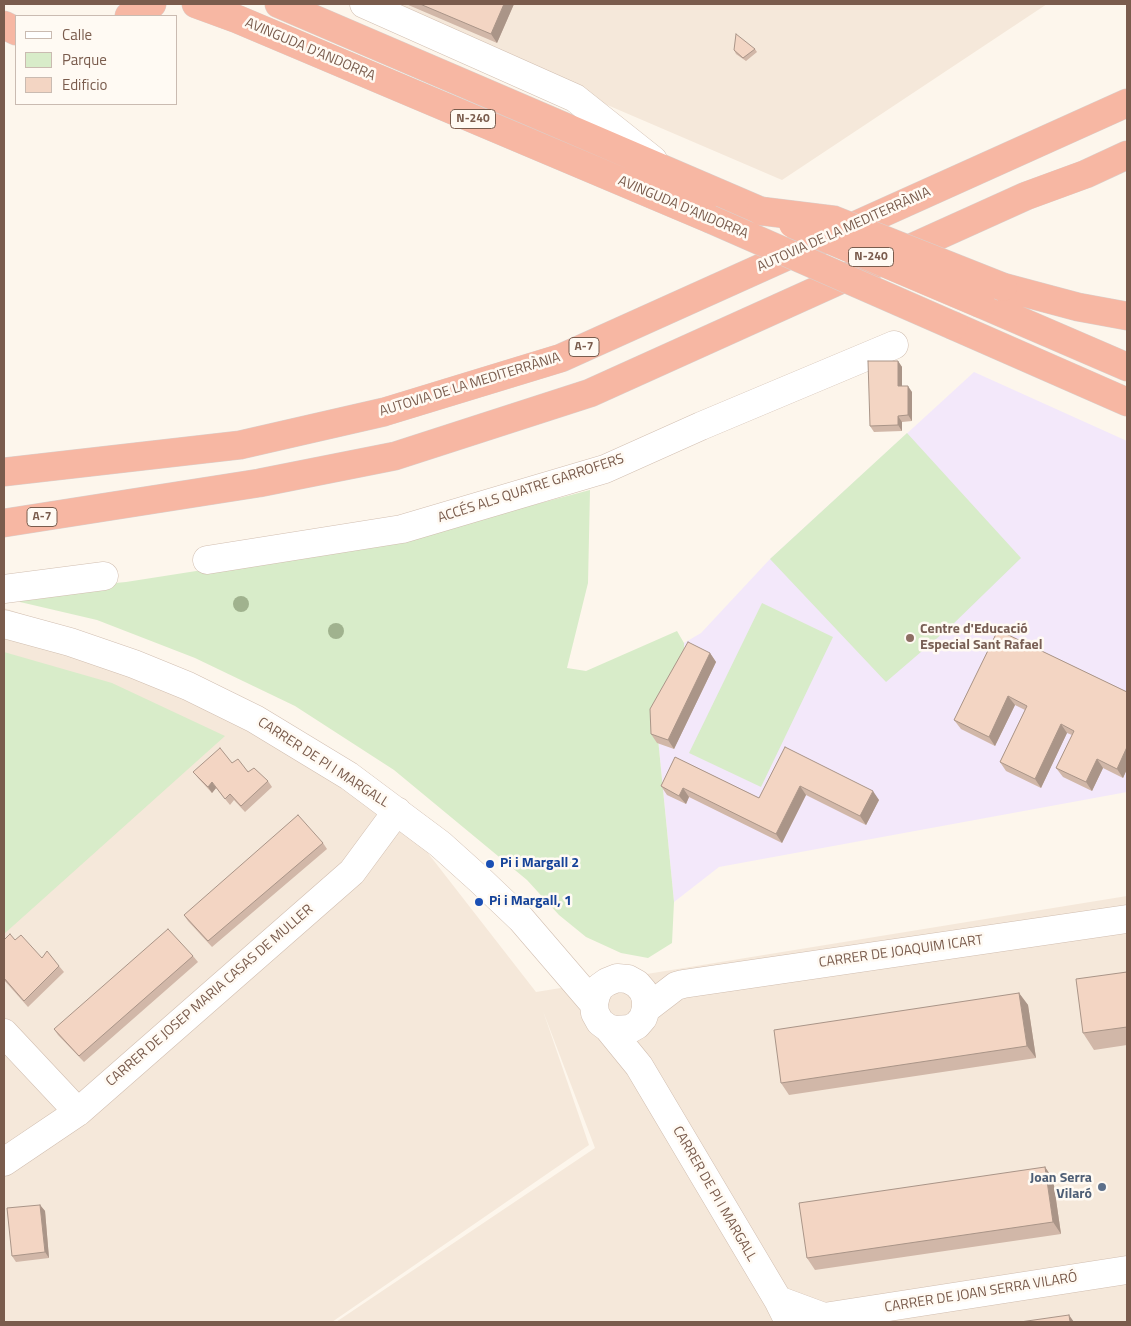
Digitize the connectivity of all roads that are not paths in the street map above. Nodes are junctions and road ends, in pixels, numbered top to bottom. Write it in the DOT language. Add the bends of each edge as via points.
graph roads {
  1 [pos="138,4"];
  2 [pos="152,4"];
  3 [pos="196,4"];
  4 [pos="279,4"];
  5 [pos="364,4"];
  6 [pos="128,15"];
  7 [pos="129,15"];
  8 [pos="1127,103"];
  9 [pos="1127,155"];
  10 [pos="665,170"];
  11 [pos="760,211"];
  12 [pos="1127,316"];
  13 [pos="894,345"];
  14 [pos="1127,366"];
  15 [pos="1127,402"];
  16 [pos="4,472"];
  17 [pos="4,524"];
  18 [pos="207,560"];
  19 [pos="104,576"];
  20 [pos="4,588"];
  21 [pos="4,624"];
  22 [pos="397,811"];
  23 [pos="1127,919"];
  24 [pos="600,993"];
  25 [pos="640,1006"];
  26 [pos="608,1028"];
  27 [pos="4,1033"];
  28 [pos="639,1066"];
  29 [pos="78,1112"];
  30 [pos="4,1162"];
  31 [pos="1127,1270"];
  32 [pos="783,1311"];
  1 -- 6 [label="highway"];
  2 -- 7 [label="highway"];
  3 -- 15 [label="highway, AVINGUDA D'ANDORRA / N-240, bridge" via="710,219"];
  4 -- 10 [label="highway, AVINGUDA D'ANDORRA / N-240"];
  5 -- 10 [label="street, AVINGUDA D'ANDORRA" via="575,98"];
  8 -- 16 [label="highway, AUTOVIA DE LA MEDITERRÀNIA / A-7" via="561,358 384,412 240,445"];
  9 -- 17 [label="highway, A-7" via="1026,196 590,393 395,456 259,483"];
  10 -- 11 [label="highway, AVINGUDA D'ANDORRA / N-240"];
  11 -- 12 [label="highway, bridge" via="834,220 1002,287"];
  11 -- 14 [label="highway, AVINGUDA D'ANDORRA / N-240, bridge"];
  13 -- 18 [label="street, ACCÉS ALS QUATRE GARROFERS" via="605,468 402,529"];
  19 -- 20 [label="street"];
  21 -- 22 [label="street, CARRER DE PI I MARGALL" via="70,642 188,686 304,748"];
  22 -- 24 [label="street, CARRER DE PI I MARGALL" via="440,844 521,919 545,947"];
  22 -- 29 [label="street, CARRER DE JOSEP MARIA CASAS DE MULLER" via="352,872"];
  23 -- 25 [label="street, CARRER DE JOAQUIM ICART" via="693,982 676,986"];
  24 -- 25 [label="street" via="617,978 628,979"];
  24 -- 26 [label="street, CARRER DE PI I MARGALL" via="595,1013"];
  25 -- 26 [label="street" via="623,1031"];
  25 -- 28 [label="street, CARRER DE PI I MARGALL"];
  26 -- 28 [label="street, CARRER DE PI I MARGALL"];
  27 -- 29 [label="street"];
  28 -- 32 [label="street, CARRER DE PI I MARGALL"];
  29 -- 30 [label="street, CARRER DE JOSEP MARIA CASAS DE MULLER"];
  31 -- 32 [label="street, CARRER DE JOAN SERRA VILARÓ" via="824,1316"];
}
